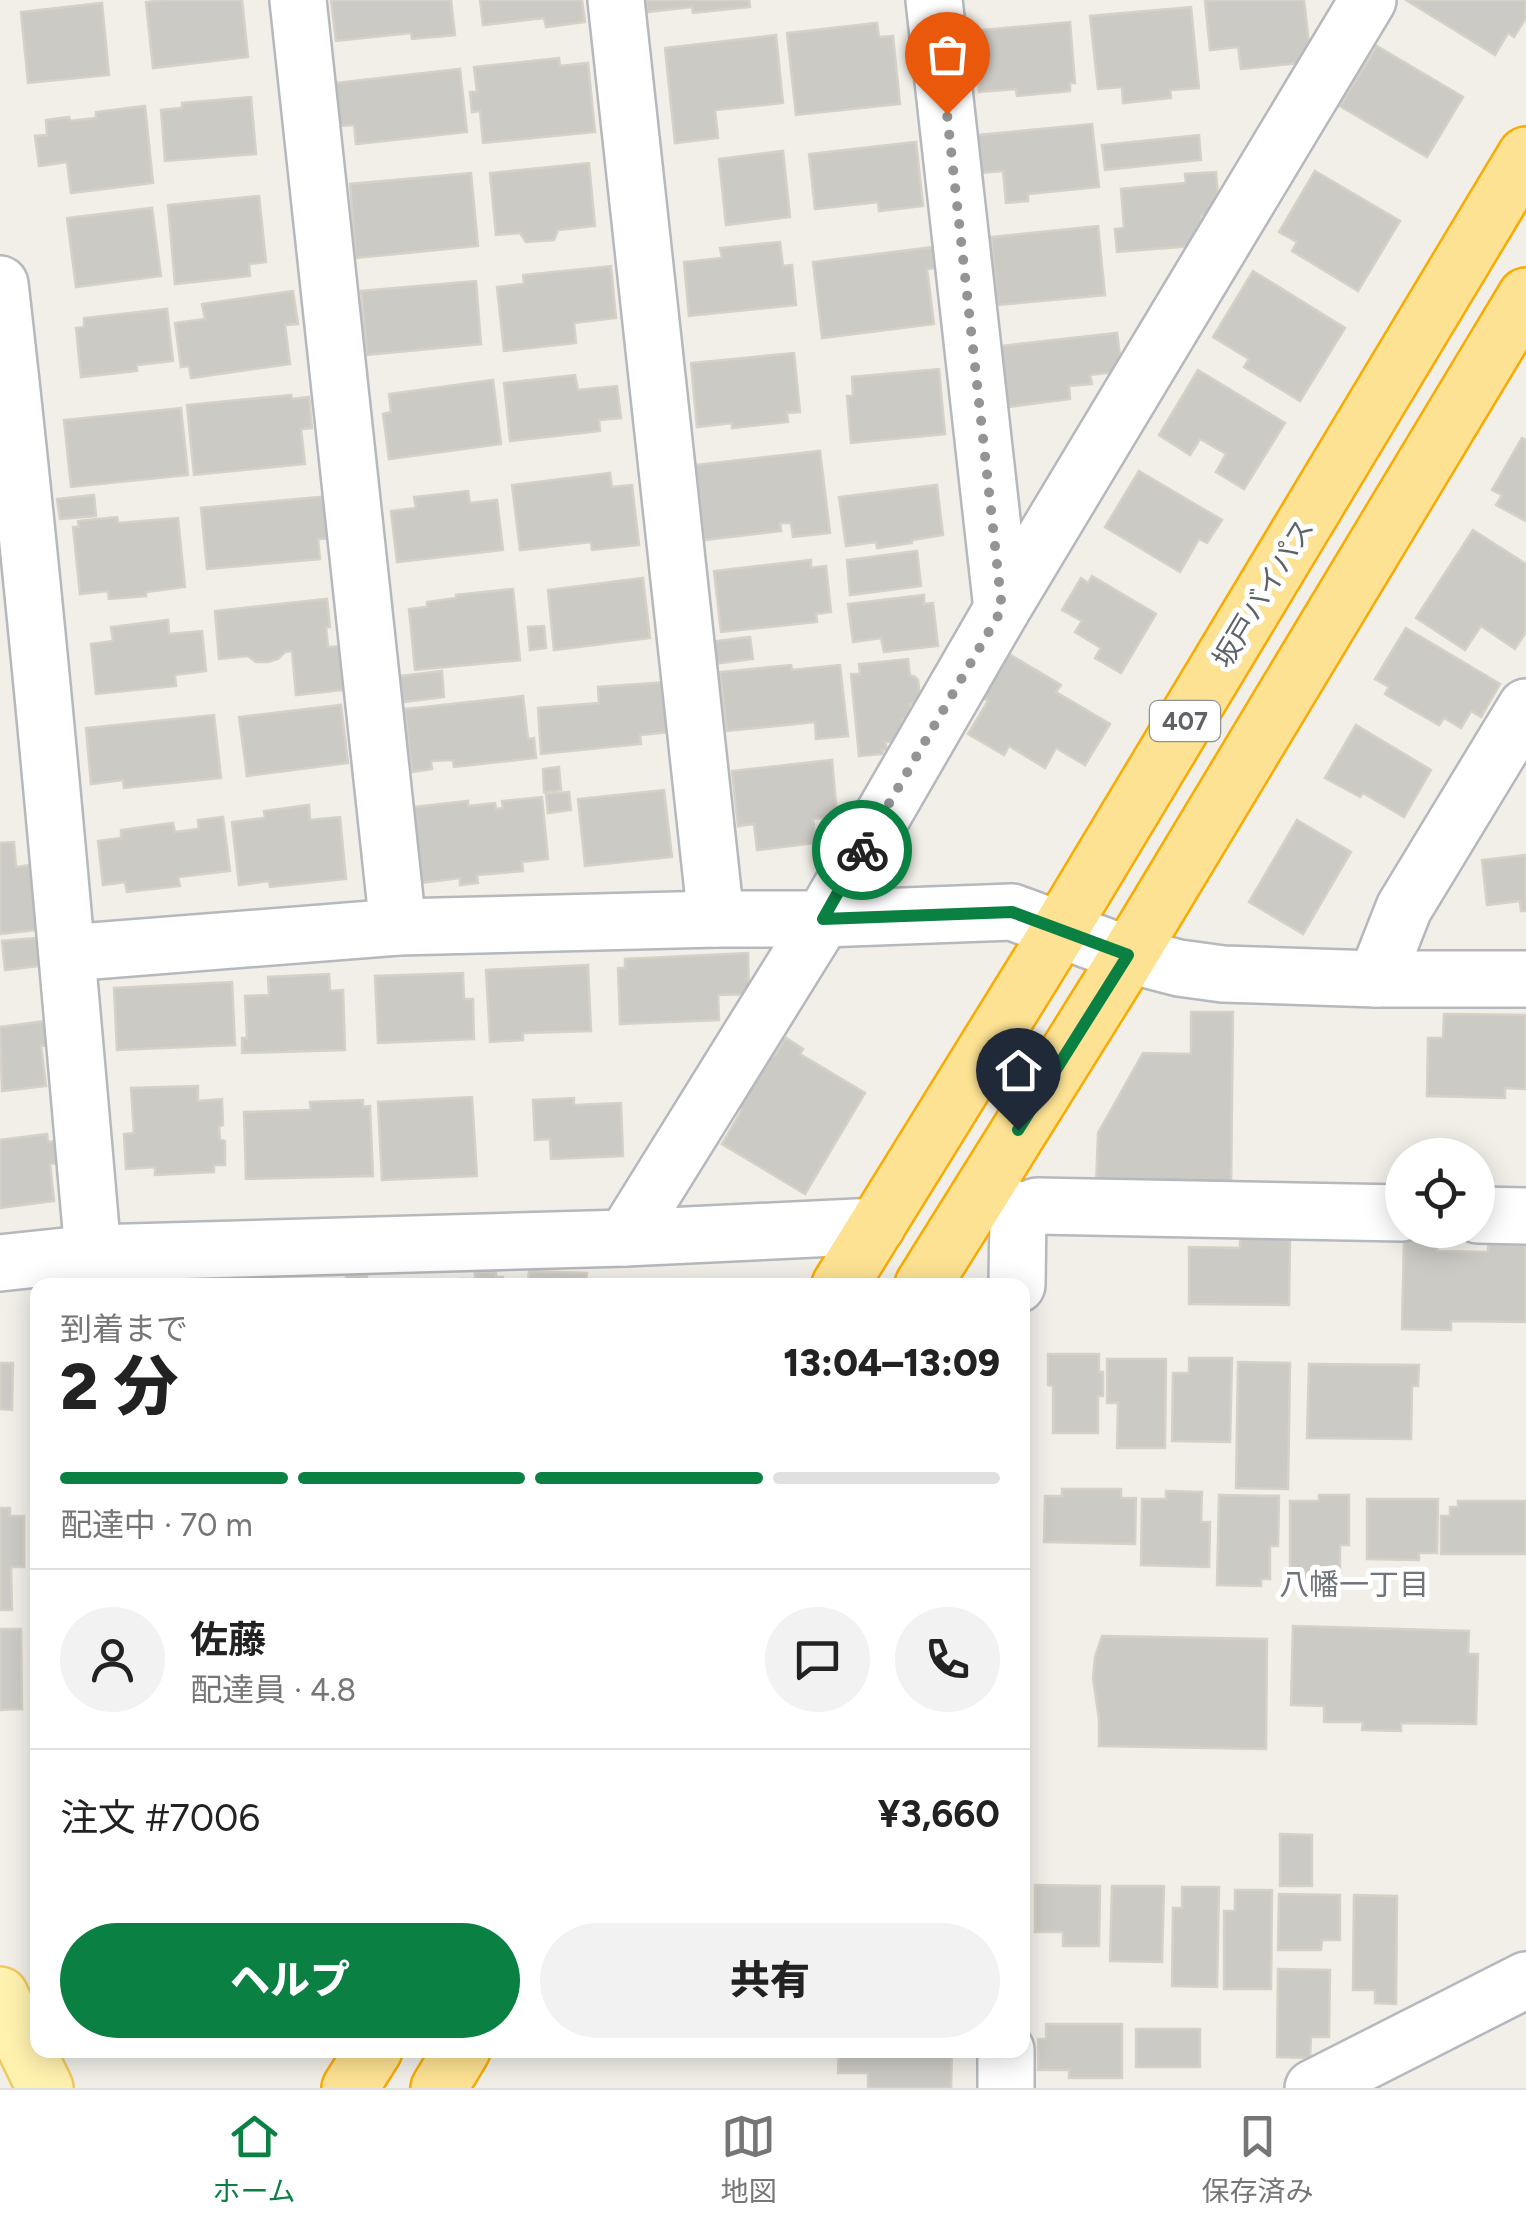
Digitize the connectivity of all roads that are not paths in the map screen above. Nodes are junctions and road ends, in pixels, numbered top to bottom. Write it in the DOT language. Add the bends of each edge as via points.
graph roads {
  1 [pos="298,0"];
  2 [pos="616,0"];
  3 [pos="934,0"];
  4 [pos="1368,0"];
  5 [pos="1526,155"];
  6 [pos="0,284"];
  7 [pos="1526,296"];
  8 [pos="7,409"];
  9 [pos="1002,609"];
  10 [pos="1526,707"];
  11 [pos="716,919"];
  12 [pos="823,919"];
  13 [pos="398,927"];
  14 [pos="1061,928"];
  15 [pos="67,953"];
  16 [pos="1128,955"];
  17 [pos="1526,979"];
  18 [pos="1376,980"];
  19 [pos="1000,1201"];
  20 [pos="1385,1213"];
  21 [pos="1495,1215"];
  22 [pos="1526,1216"];
  23 [pos="876,1226"];
  24 [pos="624,1238"];
  25 [pos="93,1253"];
  26 [pos="0,1263"];
  27 [pos="421,1265"];
  28 [pos="844,1278"];
  29 [pos="930,1278"];
  30 [pos="1016,1278"];
  31 [pos="0,1994"];
  32 [pos="1525,1995"];
  33 [pos="369,2058"];
  34 [pos="457,2058"];
  35 [pos="1006,2058"];
  36 [pos="44,2088"];
  37 [pos="350,2088"];
  38 [pos="440,2088"];
  39 [pos="1006,2088"];
  40 [pos="1313,2088"];
  1 -- 13 [label="street"];
  2 -- 11 [label="street"];
  3 -- 9 [label="street"];
  4 -- 9 [label="street"];
  5 -- 14 [label="highway, 坂戸バイパス / 407"];
  6 -- 8 [label="street"];
  7 -- 16 [label="highway, 407"];
  8 -- 15 [label="street"];
  9 -- 12 [label="street"];
  10 -- 18 [label="street" via="1404,908"];
  11 -- 12 [label="street"];
  11 -- 13 [label="street"];
  12 -- 14 [label="street" via="1012,912"];
  12 -- 24 [label="street"];
  13 -- 15 [label="street"];
  14 -- 16 [label="street"];
  14 -- 23 [label="highway, 坂戸バイパス / 407"];
  15 -- 25 [label="street"];
  16 -- 18 [label="street" via="1222,974"];
  16 -- 19 [label="highway, 407"];
  17 -- 18 [label="street"];
  19 -- 20 [label="street"];
  19 -- 29 [label="highway, 407"];
  19 -- 30 [label="street"];
  21 -- 22 [label="street"];
  23 -- 24 [label="street"];
  23 -- 28 [label="highway, 坂戸バイパス / 407"];
  24 -- 27 [label="street"];
  25 -- 26 [label="street"];
  25 -- 27 [label="street"];
  31 -- 36 [label="main road"];
  32 -- 40 [label="street"];
  33 -- 37 [label="highway"];
  34 -- 38 [label="highway"];
  35 -- 39 [label="street"];
}
